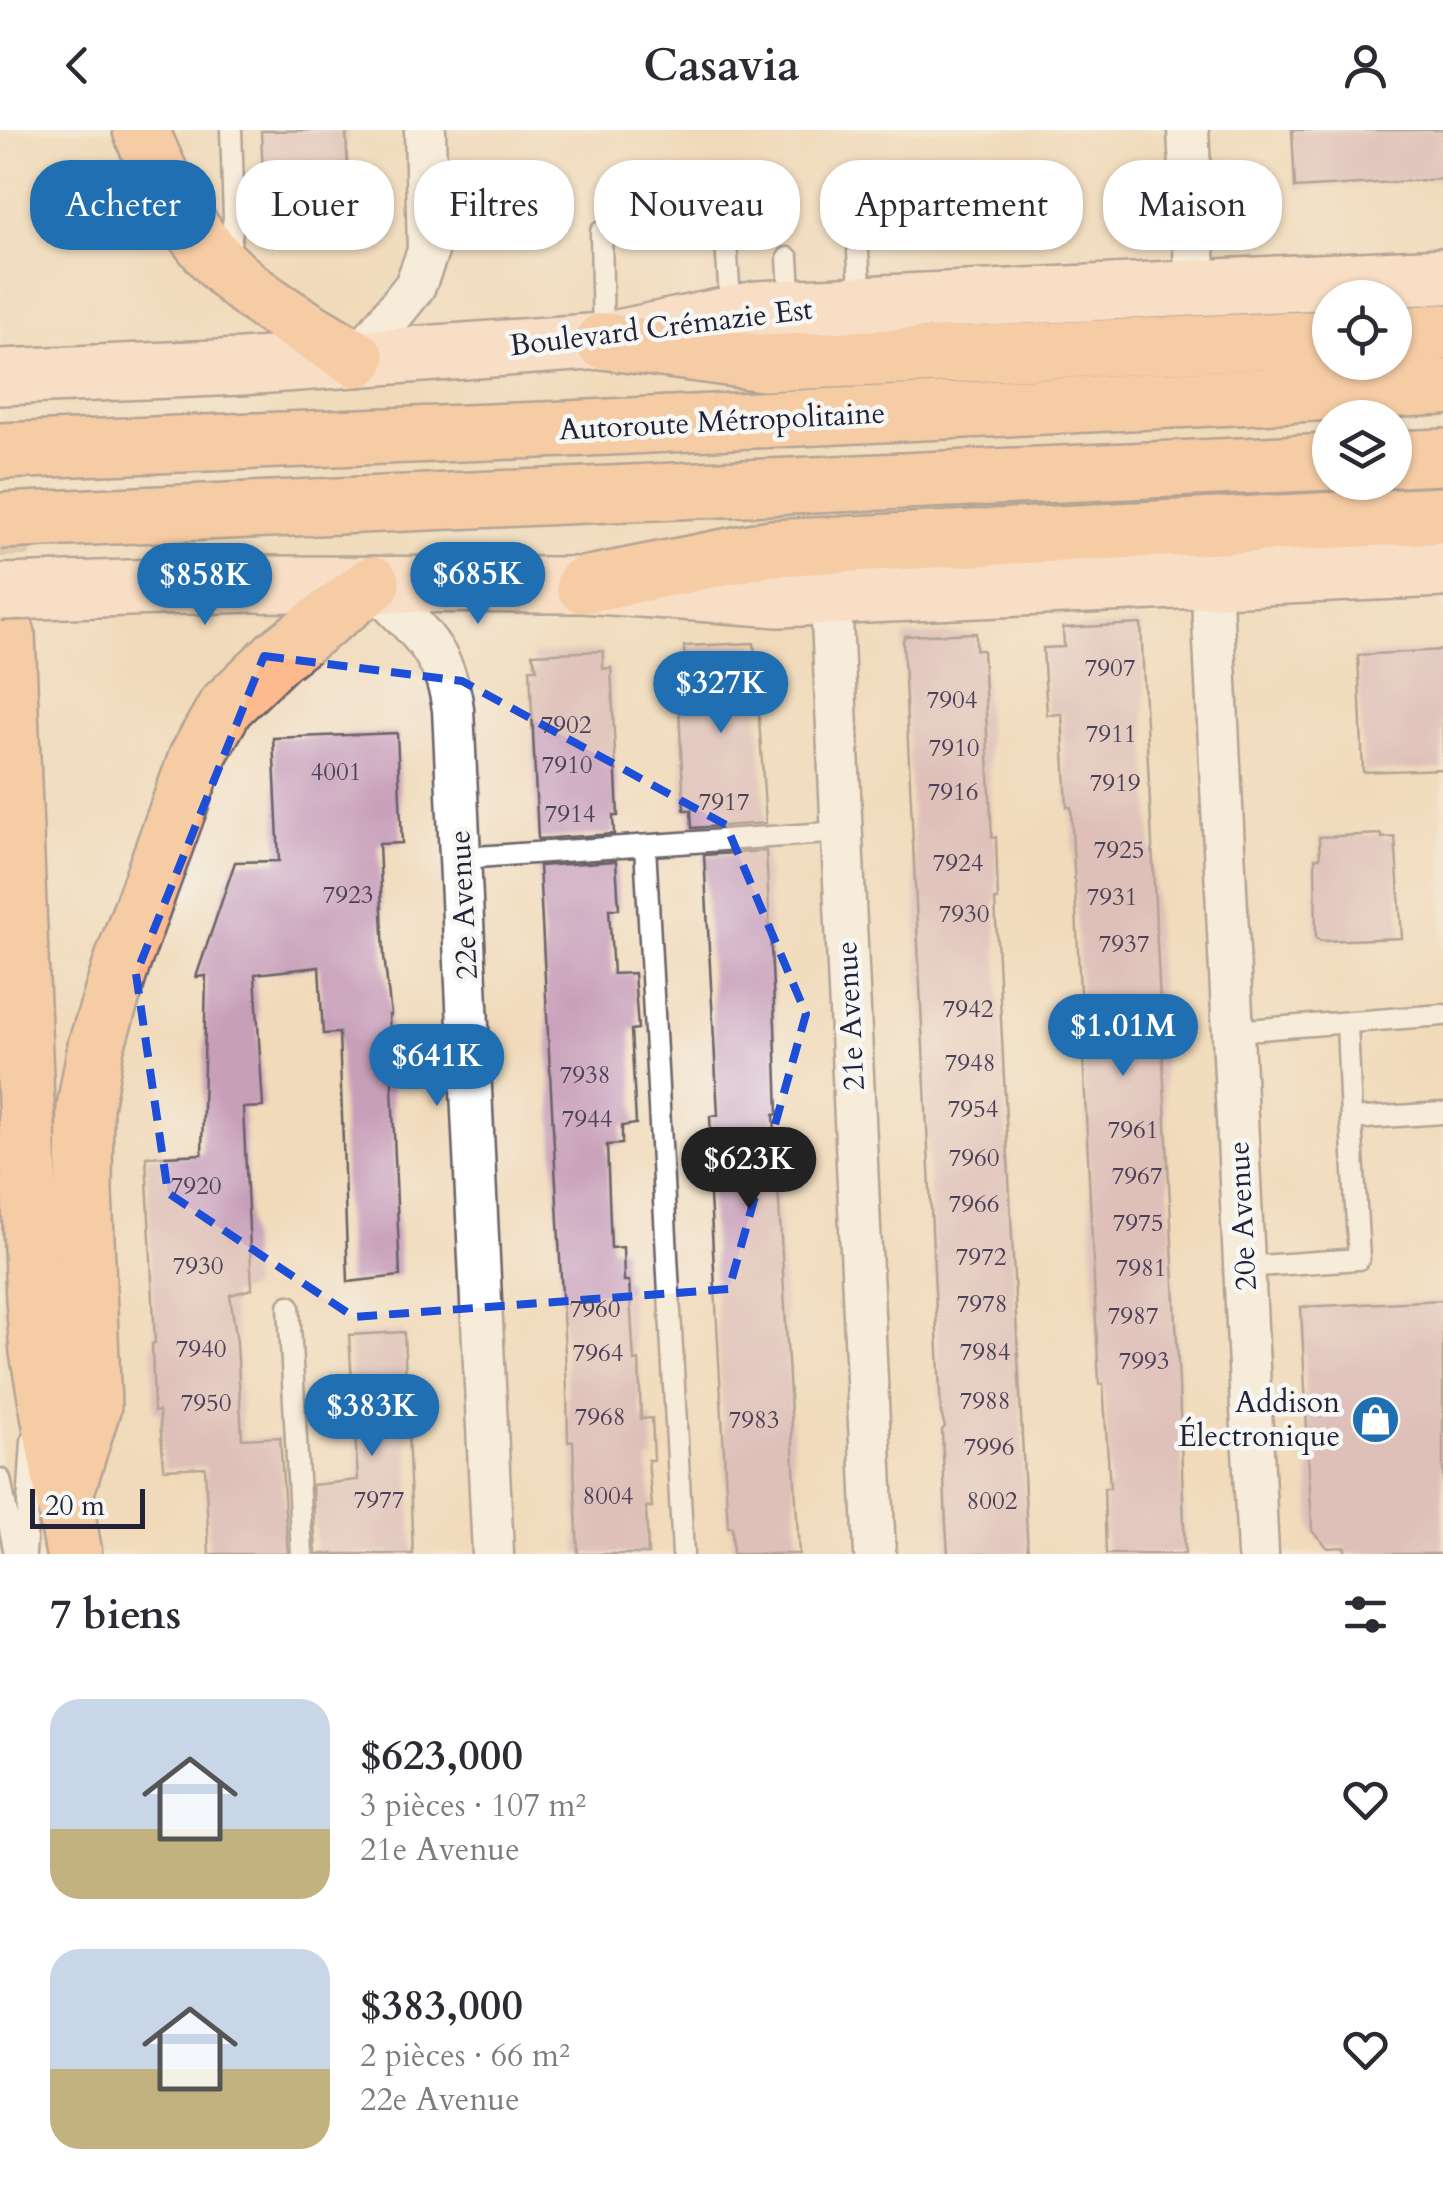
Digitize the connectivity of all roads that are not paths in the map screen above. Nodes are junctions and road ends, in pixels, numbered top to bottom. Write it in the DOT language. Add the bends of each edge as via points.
graph roads {
  1 [pos="140,130"];
  2 [pos="232,130"];
  3 [pos="425,130"];
  4 [pos="1188,130"];
  5 [pos="224,268"];
  6 [pos="1443,276"];
  7 [pos="1196,288"];
  8 [pos="731,315"];
  9 [pos="1443,332"];
  10 [pos="1412,334"];
  11 [pos="1312,339"];
  12 [pos="604,341"];
  13 [pos="357,359"];
  14 [pos="13,376"];
  15 [pos="1443,388"];
  16 [pos="0,450"];
  17 [pos="1443,456"];
  18 [pos="1412,458"];
  19 [pos="1312,463"];
  20 [pos="1443,515"];
  21 [pos="0,521"];
  22 [pos="1443,568"];
  23 [pos="1211,578"];
  24 [pos="372,584"];
  25 [pos="584,585"];
  26 [pos="831,598"];
  27 [pos="15,606"];
  28 [pos="842,832"];
  29 [pos="646,846"];
  30 [pos="460,858"];
  31 [pos="1443,1015"];
  32 [pos="1347,1022"];
  33 [pos="1232,1031"];
  34 [pos="1443,1113"];
  35 [pos="1351,1119"];
  36 [pos="1244,1267"];
  37 [pos="289,1306"];
  38 [pos="38,1352"];
  39 [pos="0,1479"];
  40 [pos="64,1498"];
  41 [pos="15,1554"];
  42 [pos="25,1554"];
  43 [pos="74,1554"];
  44 [pos="302,1554"];
  45 [pos="493,1554"];
  46 [pos="683,1554"];
  47 [pos="875,1554"];
  48 [pos="1258,1554"];
  1 -- 5 [label="main road" via="171,197"];
  2 -- 5 [label="lane" via="233,230"];
  3 -- 13 [label="street" via="428,251 416,286"];
  4 -- 7 [label="street"];
  5 -- 13 [label="main road"];
  6 -- 7 [label="main road, Boulevard Crémazie Est"];
  7 -- 8 [label="main road, Boulevard Crémazie Est" via="860,278 789,283"];
  8 -- 12 [label="main road, Boulevard Crémazie Est"];
  8 -- 12 [label="lane" via="725,229 601,232"];
  9 -- 10 [label="main road"];
  11 -- 12 [label="main road" via="764,362"];
  12 -- 13 [label="main road, Boulevard Crémazie Est"];
  13 -- 14 [label="main road, Boulevard Crémazie Est"];
  15 -- 16 [label="main road, Autoroute Métropolitaine"];
  17 -- 18 [label="main road"];
  19 -- 21 [label="main road, bridge"];
  20 -- 25 [label="main road" via="771,548"];
  22 -- 23 [label="main road"];
  23 -- 26 [label="main road"];
  23 -- 33 [label="street, 20e Avenue"];
  24 -- 25 [label="main road"];
  24 -- 27 [label="main road"];
  24 -- 30 [label="street, 22e Avenue" via="430,644 450,684"];
  24 -- 40 [label="main road" via="278,656 209,731 123,960 96,1046 86,1107 93,1406"];
  25 -- 26 [label="main road"];
  26 -- 28 [label="street, 21e Avenue"];
  27 -- 38 [label="main road"];
  28 -- 29 [label="lane"];
  28 -- 47 [label="street, 21e Avenue"];
  29 -- 30 [label="lane"];
  29 -- 46 [label="lane"];
  30 -- 45 [label="street, 22e Avenue"];
  31 -- 32 [label="lane"];
  32 -- 33 [label="lane"];
  32 -- 35 [label="lane"];
  33 -- 36 [label="street, 20e Avenue"];
  34 -- 35 [label="lane"];
  35 -- 36 [label="lane" via="1358,1259"];
  36 -- 48 [label="street, 20e Avenue"];
  37 -- 44 [label="lane"];
  38 -- 40 [label="main road"];
  38 -- 42 [label="lane"];
  39 -- 41 [label="lane"];
  40 -- 43 [label="main road"];
}
